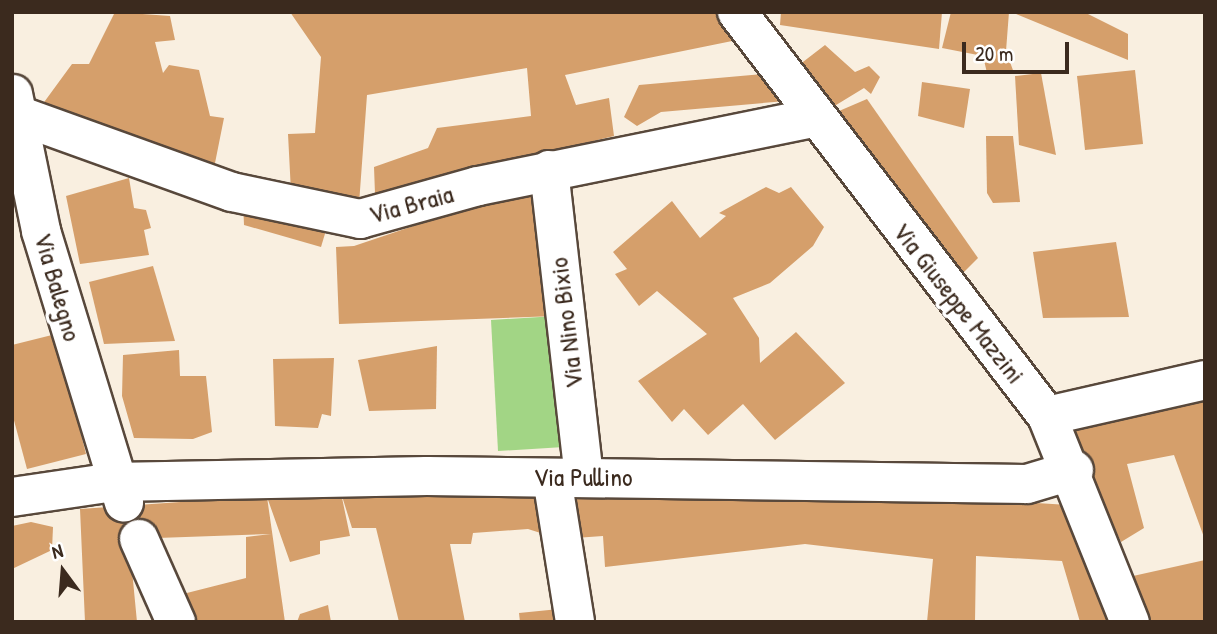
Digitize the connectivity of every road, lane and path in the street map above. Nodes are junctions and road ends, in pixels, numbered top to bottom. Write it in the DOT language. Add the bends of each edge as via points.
graph roads {
  1 [pos="737,12"];
  2 [pos="15,102"];
  3 [pos="814,118"];
  4 [pos="549,170"];
  5 [pos="1205,380"];
  6 [pos="1047,416"];
  7 [pos="1074,470"];
  8 [pos="568,477"];
  9 [pos="119,493"];
  10 [pos="12,497"];
  11 [pos="139,539"];
  12 [pos="176,622"];
  13 [pos="575,622"];
  14 [pos="1130,622"];
  1 -- 3 [label="street, Via Giuseppe Mazzini"];
  2 -- 4 [label="street, Via Braia" via="232,192 360,219"];
  2 -- 9 [label="street, Via Balegno" via="41,231"];
  3 -- 4 [label="street, Via Braia"];
  3 -- 6 [label="street, Via Giuseppe Mazzini"];
  4 -- 8 [label="street, Via Nino Bixio"];
  5 -- 6 [label="street"];
  6 -- 7 [label="street, Via Giuseppe Mazzini"];
  7 -- 8 [label="street, Via Pullino" via="1027,484"];
  7 -- 14 [label="street, Via Giuseppe Mazzini"];
  8 -- 9 [label="street, Via Pullino"];
  8 -- 13 [label="street, Via Nino Bixio"];
  9 -- 10 [label="street, Via Pullino"];
  11 -- 12 [label="street"];
}
